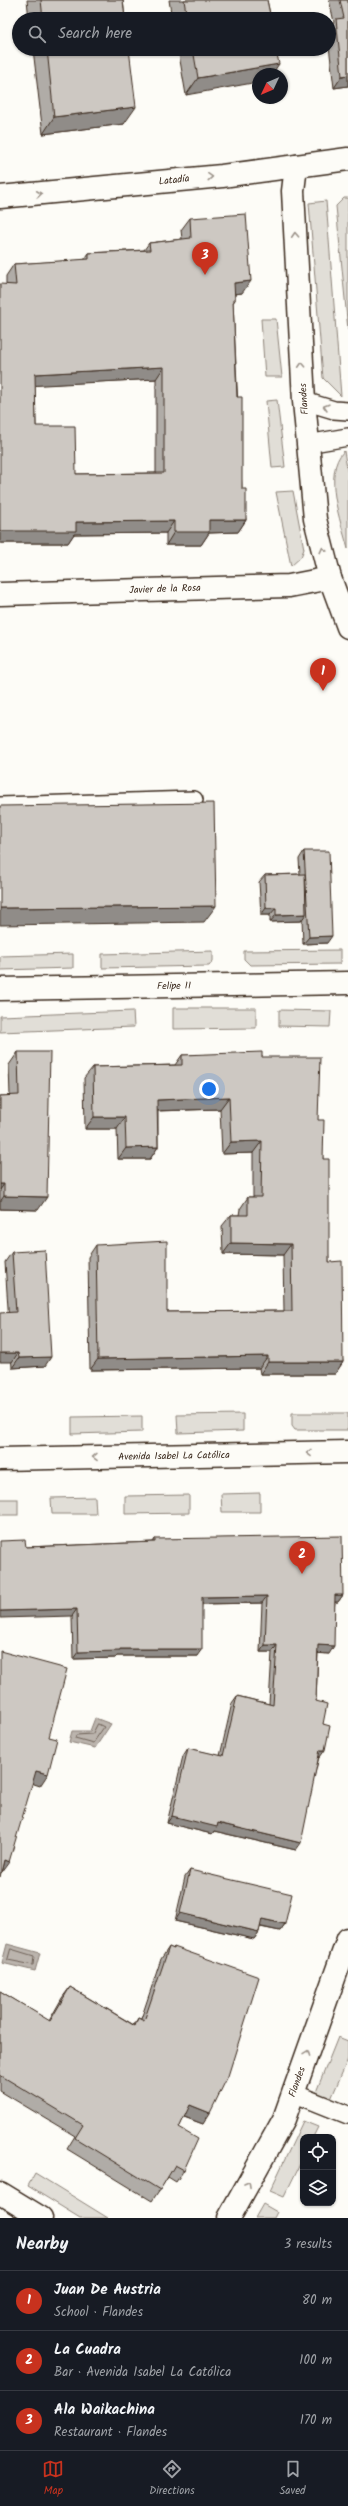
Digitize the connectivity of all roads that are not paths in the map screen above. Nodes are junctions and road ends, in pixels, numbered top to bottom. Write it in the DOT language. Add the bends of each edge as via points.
graph roads {
  1 [pos="348,159"];
  2 [pos="296,166"];
  3 [pos="0,197"];
  4 [pos="304,401"];
  5 [pos="348,411"];
  6 [pos="348,437"];
  7 [pos="307,444"];
  8 [pos="330,578"];
  9 [pos="0,594"];
  10 [pos="348,627"];
  11 [pos="194,800"];
  12 [pos="0,806"];
  13 [pos="348,983"];
  14 [pos="0,989"];
  15 [pos="348,1452"];
  16 [pos="0,1459"];
  17 [pos="348,1939"];
  18 [pos="293,2093"];
  19 [pos="348,2115"];
  20 [pos="0,2193"];
  21 [pos="41,2218"];
  22 [pos="230,2218"];
  1 -- 2 [label="street, Latadía"];
  3 -- 2 [label="street, Latadía, one-way" via="222,176"];
  4 -- 2 [label="street, Flandes, one-way" via="293,191"];
  5 -- 4 [label="lane, one-way" via="334,410"];
  4 -- 7 [label="street, Flandes"];
  6 -- 7 [label="lane"];
  8 -- 7 [label="street, Flandes, one-way" via="316,518"];
  8 -- 9 [label="street, Javier de la Rosa" via="289,586"];
  8 -- 10 [label="street, Flandes"];
  11 -- 12 [label="lane"];
  13 -- 14 [label="street, Felipe II"];
  15 -- 16 [label="street, Avenida Isabel La Católica, one-way"];
  18 -- 17 [label="street, Flandes, one-way"];
  18 -- 19 [label="lane"];
  22 -- 18 [label="street, Flandes, one-way" via="284,2119"];
  20 -- 21 [label="street"];
}
